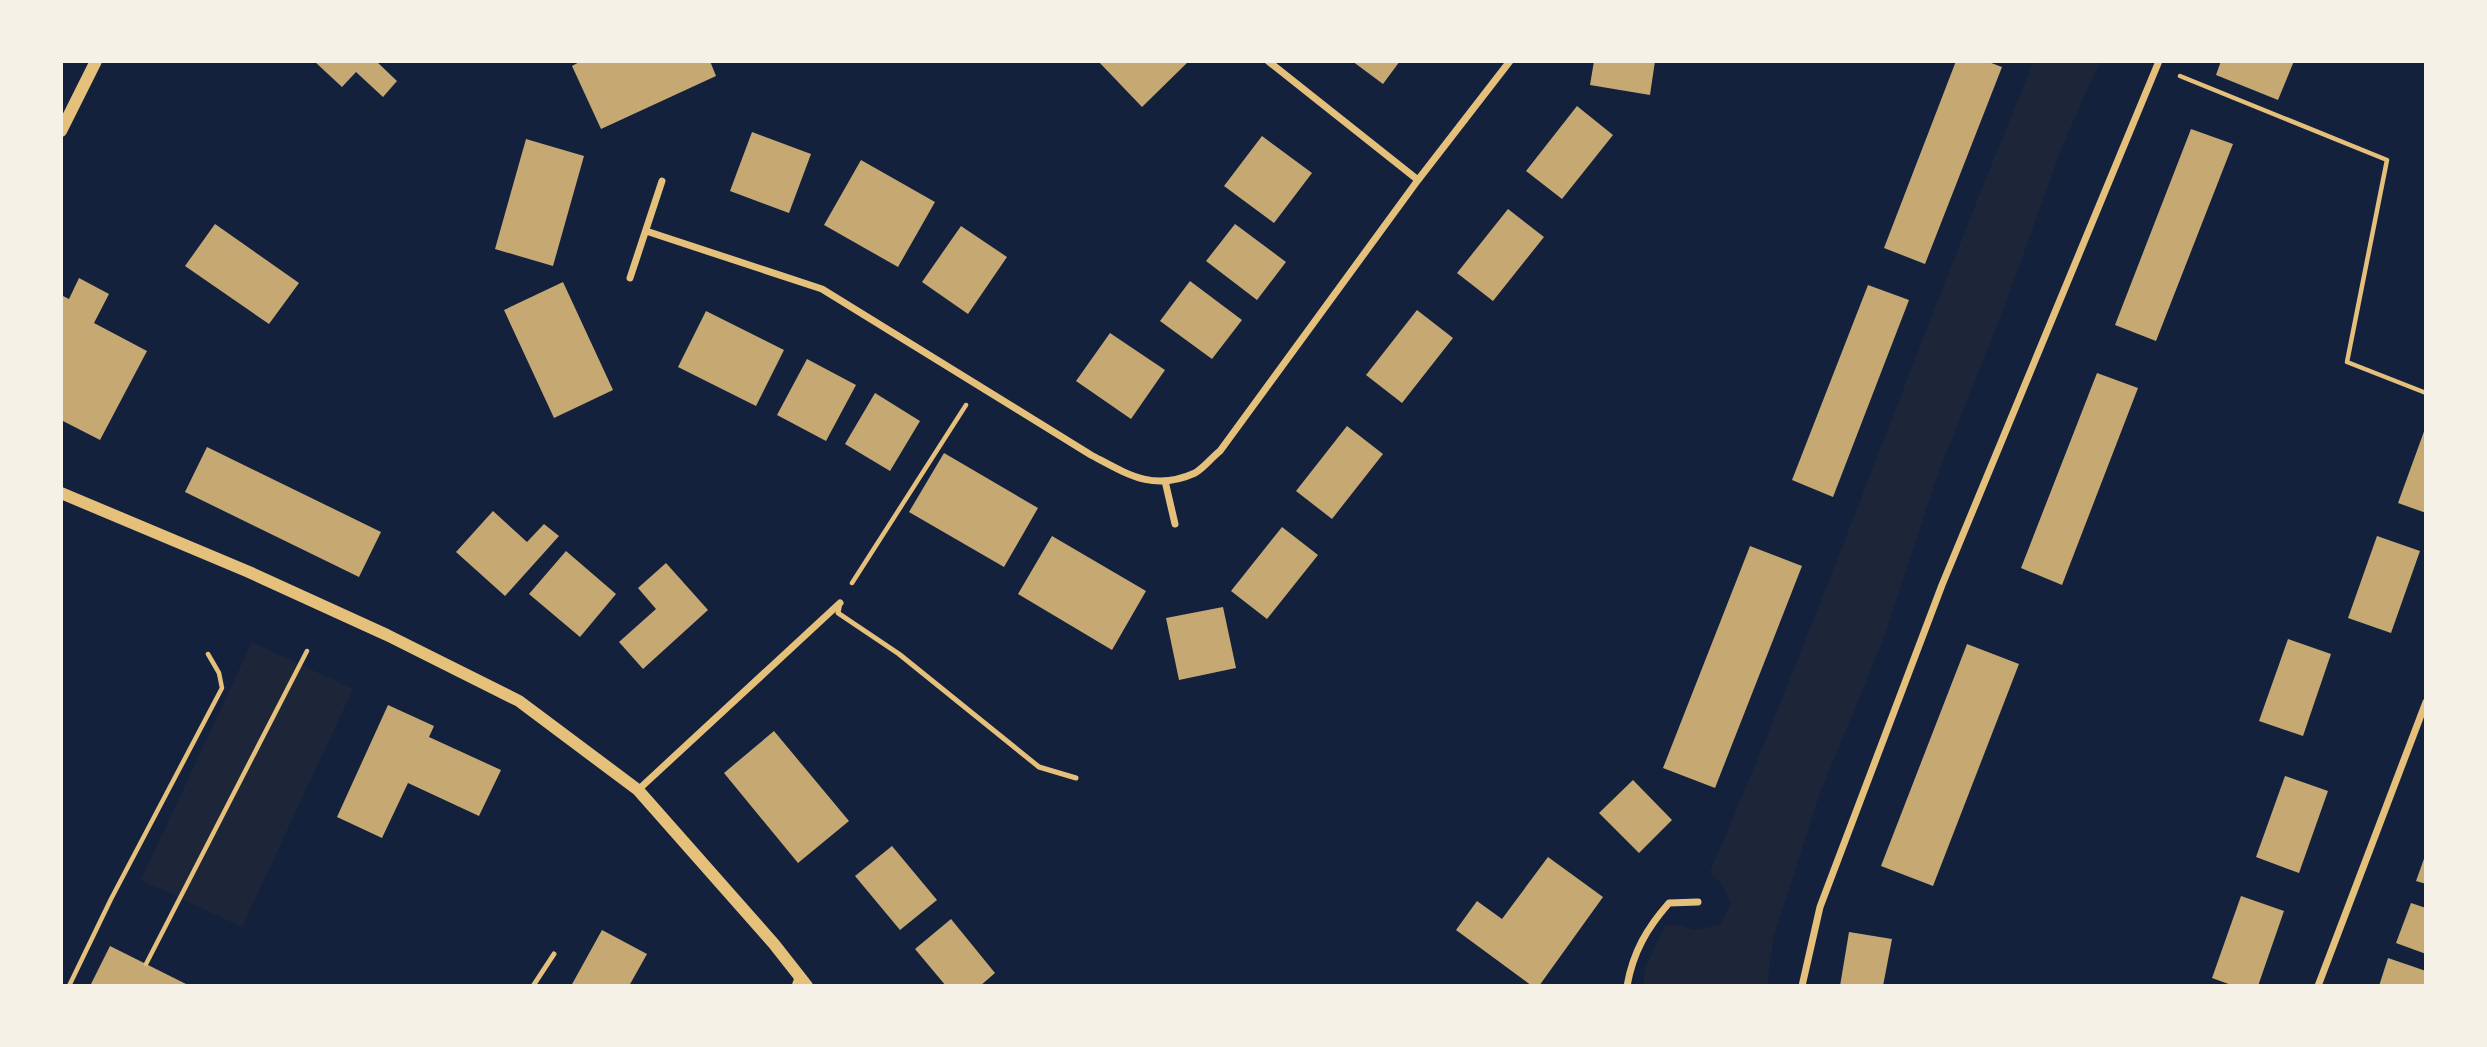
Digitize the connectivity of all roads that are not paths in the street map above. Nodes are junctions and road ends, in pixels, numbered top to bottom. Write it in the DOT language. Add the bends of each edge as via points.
graph roads {
  1 [pos="96,61"];
  2 [pos="1268,61"];
  3 [pos="1510,61"];
  4 [pos="2158,64"];
  5 [pos="61,131"];
  6 [pos="1418,180"];
  7 [pos="662,181"];
  8 [pos="646,231"];
  9 [pos="630,278"];
  10 [pos="1165,481"];
  11 [pos="61,494"];
  12 [pos="1175,524"];
  13 [pos="840,603"];
  14 [pos="2426,702"];
  15 [pos="1076,778"];
  16 [pos="638,790"];
  17 [pos="1698,902"];
  18 [pos="554,954"];
  19 [pos="800,982"];
  20 [pos="533,986"];
  21 [pos="1627,986"];
  22 [pos="1802,986"];
  23 [pos="2318,986"];
  1 -- 5 [label="street"];
  2 -- 6 [label="street"];
  3 -- 6 [label="street"];
  4 -- 22 [label="street" via="1942,585 1820,907"];
  6 -- 10 [label="street" via="1220,451 1197,472"];
  7 -- 8 [label="street"];
  8 -- 9 [label="street"];
  8 -- 10 [label="street" via="822,289 1091,455 1136,478"];
  10 -- 12 [label="street"];
  11 -- 16 [label="street" via="249,572 519,701"];
  13 -- 15 [label="lane" via="838,613 900,654 1040,766"];
  13 -- 16 [label="street"];
  14 -- 23 [label="street"];
  16 -- 19 [label="street" via="774,944"];
  17 -- 21 [label="street" via="1669,903 1648,926"];
  18 -- 20 [label="lane"];
}
